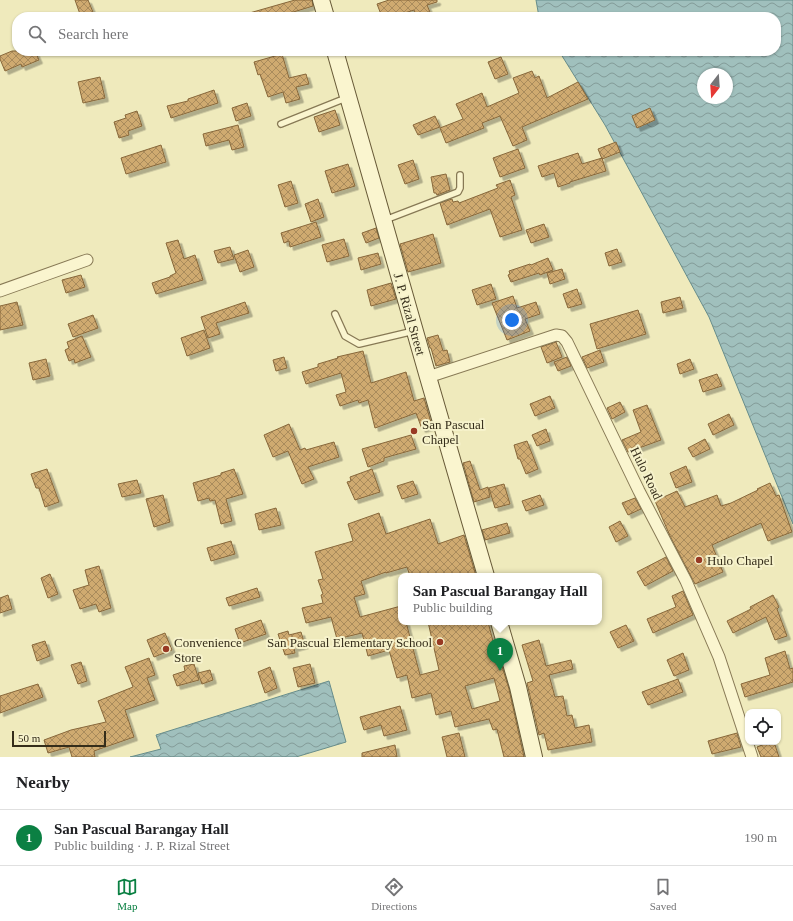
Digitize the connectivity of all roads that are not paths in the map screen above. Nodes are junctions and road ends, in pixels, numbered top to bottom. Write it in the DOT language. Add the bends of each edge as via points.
graph roads {
  1 [pos="321,0"];
  2 [pos="325,12"];
  3 [pos="337,56"];
  4 [pos="349,98"];
  5 [pos="281,124"];
  6 [pos="460,174"];
  7 [pos="384,220"];
  8 [pos="87,260"];
  9 [pos="0,291"];
  10 [pos="335,314"];
  11 [pos="414,331"];
  12 [pos="428,377"];
  13 [pos="485,573"];
  14 [pos="500,625"];
  15 [pos="534,757"];
  16 [pos="752,757"];
  1 -- 2 [label="main road"];
  3 -- 4 [label="main road, J. P. Rizal Street"];
  4 -- 5 [label="lane"];
  4 -- 7 [label="main road, J. P. Rizal Street"];
  6 -- 7 [label="lane" via="458,192"];
  7 -- 11 [label="main road, J. P. Rizal Street"];
  8 -- 9 [label="street"];
  10 -- 11 [label="lane" via="345,336 359,344"];
  11 -- 12 [label="main road, J. P. Rizal Street"];
  12 -- 13 [label="main road, J. P. Rizal Street"];
  12 -- 16 [label="street, Hulo Road" via="556,335 562,336 686,581 716,650"];
  14 -- 15 [label="main road" via="518,687"];
}
